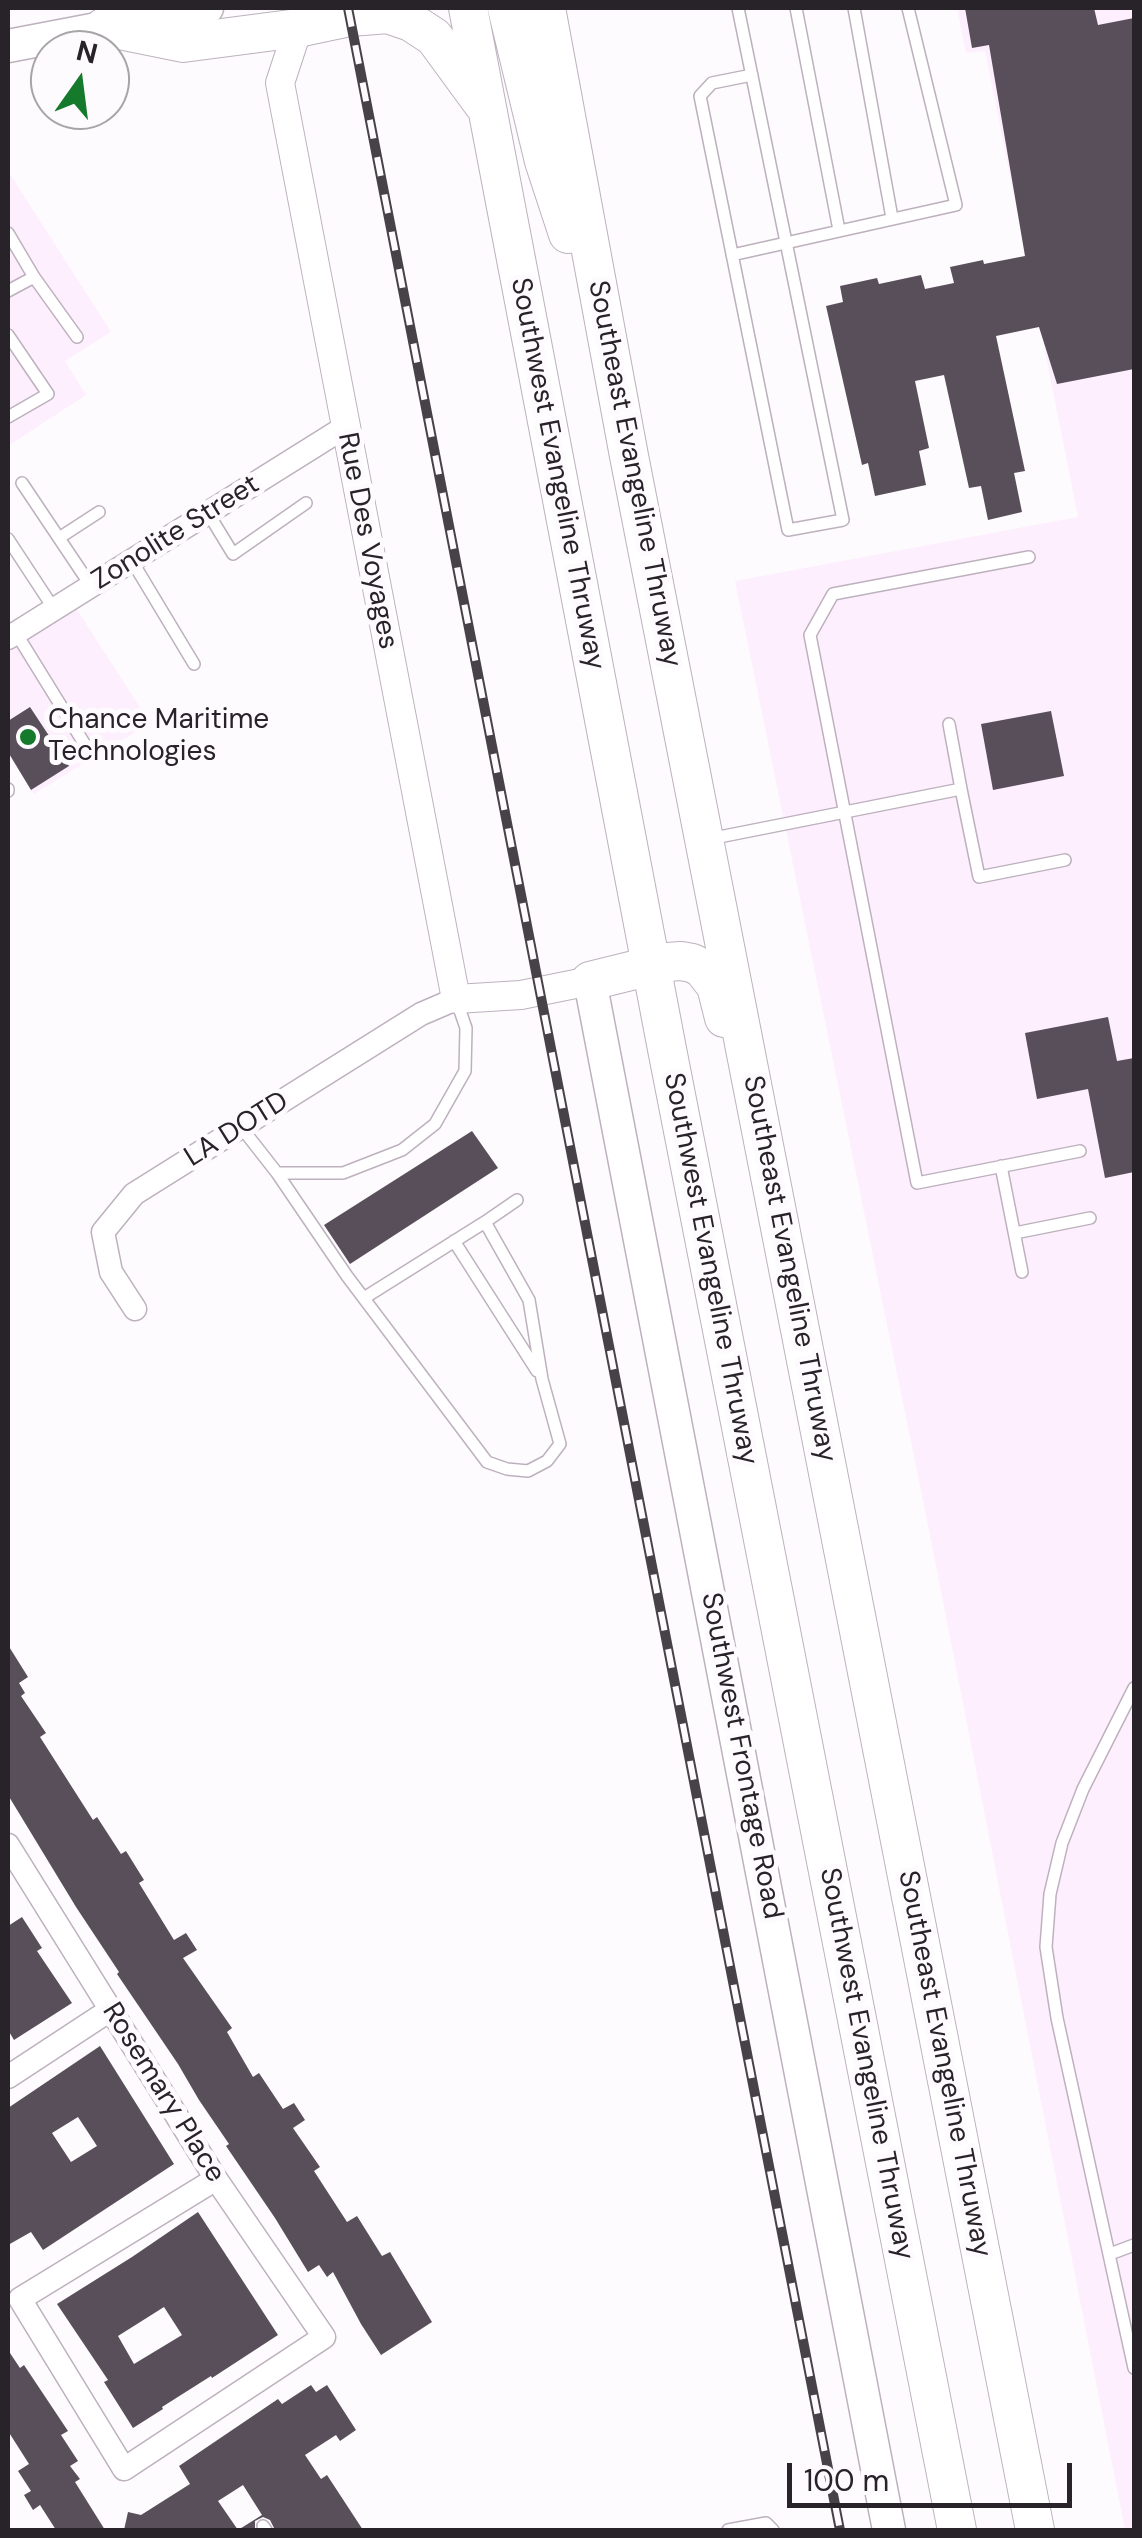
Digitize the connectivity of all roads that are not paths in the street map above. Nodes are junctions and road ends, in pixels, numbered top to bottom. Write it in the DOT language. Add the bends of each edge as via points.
graph roads {
  1 [pos="207,8"];
  2 [pos="468,8"];
  3 [pos="507,8"];
  4 [pos="546,8"];
  5 [pos="738,8"];
  6 [pos="796,8"];
  7 [pos="854,8"];
  8 [pos="908,8"];
  9 [pos="104,28"];
  10 [pos="298,28"];
  11 [pos="252,34"];
  12 [pos="8,46"];
  13 [pos="752,76"];
  14 [pos="280,83"];
  15 [pos="488,110"];
  16 [pos="892,218"];
  17 [pos="839,230"];
  18 [pos="8,233"];
  19 [pos="786,242"];
  20 [pos="732,255"];
  21 [pos="34,278"];
  22 [pos="8,291"];
  23 [pos="8,335"];
  24 [pos="77,337"];
  25 [pos="614,374"];
  26 [pos="8,417"];
  27 [pos="345,427"];
  28 [pos="22,483"];
  29 [pos="306,503"];
  30 [pos="99,512"];
  31 [pos="208,513"];
  32 [pos="59,538"];
  33 [pos="8,539"];
  34 [pos="1029,557"];
  35 [pos="132,560"];
  36 [pos="91,586"];
  37 [pos="54,609"];
  38 [pos="12,636"];
  39 [pos="194,664"];
  40 [pos="949,724"];
  41 [pos="87,748"];
  42 [pos="961,788"];
  43 [pos="845,812"];
  44 [pos="705,840"];
  45 [pos="1065,860"];
  46 [pos="652,966"];
  47 [pos="590,981"];
  48 [pos="456,999"];
  49 [pos="667,1049"];
  50 [pos="748,1053"];
  51 [pos="241,1126"];
  52 [pos="1080,1151"];
  53 [pos="1001,1166"];
  54 [pos="277,1173"];
  55 [pos="517,1200"];
  56 [pos="1090,1218"];
  57 [pos="484,1222"];
  58 [pos="1014,1233"];
  59 [pos="454,1240"];
  60 [pos="1022,1272"];
  61 [pos="364,1298"];
  62 [pos="136,1309"];
  63 [pos="542,1379"];
  64 [pos="1134,1688"];
  65 [pos="8,1845"];
  66 [pos="110,2010"];
  67 [pos="8,2077"];
  68 [pos="216,2179"];
  69 [pos="1134,2245"];
  70 [pos="1110,2254"];
  71 [pos="1134,2368"];
  72 [pos="728,2530"];
  73 [pos="773,2530"];
  74 [pos="890,2530"];
  75 [pos="956,2530"];
  76 [pos="1035,2530"];
  1 -- 9 [label="main road"];
  2 -- 15 [label="highway, Southwest Evangeline Thruway"];
  3 -- 25 [label="highway" via="544,161"];
  4 -- 25 [label="highway, Southeast Evangeline Thruway"];
  5 -- 13 [label="lane"];
  6 -- 17 [label="lane"];
  7 -- 16 [label="lane"];
  8 -- 16 [label="lane" via="956,205"];
  9 -- 11 [label="highway" via="183,43"];
  9 -- 12 [label="main road"];
  10 -- 11 [label="highway"];
  10 -- 14 [label="street"];
  10 -- 15 [label="highway" via="388,14 411,22 434,37"];
  11 -- 14 [label="street"];
  13 -- 19 [label="lane"];
  13 -- 20 [label="lane" via="712,83 700,96"];
  14 -- 27 [label="street, Rue Des Voyages"];
  15 -- 46 [label="highway, Southwest Evangeline Thruway"];
  16 -- 17 [label="lane"];
  17 -- 19 [label="lane"];
  18 -- 21 [label="lane"];
  19 -- 20 [label="lane"];
  19 -- 20 [label="lane" via="843,520 788,530"];
  21 -- 22 [label="lane"];
  21 -- 24 [label="lane"];
  23 -- 26 [label="lane" via="48,394"];
  25 -- 44 [label="highway, Southeast Evangeline Thruway"];
  27 -- 31 [label="street, Zonolite Street"];
  27 -- 48 [label="street, Rue Des Voyages"];
  28 -- 32 [label="lane"];
  29 -- 31 [label="lane" via="233,554"];
  30 -- 32 [label="lane"];
  31 -- 35 [label="street, Zonolite Street"];
  32 -- 36 [label="lane"];
  33 -- 37 [label="lane"];
  34 -- 43 [label="lane" via="833,594 810,635"];
  35 -- 36 [label="street, Zonolite Street"];
  35 -- 39 [label="lane"];
  36 -- 37 [label="street, Zonolite Street"];
  37 -- 38 [label="street, Zonolite Street"];
  38 -- 41 [label="lane"];
  40 -- 42 [label="lane"];
  42 -- 43 [label="lane"];
  42 -- 45 [label="lane" via="979,876"];
  43 -- 44 [label="lane"];
  43 -- 53 [label="lane" via="917,1183"];
  44 -- 50 [label="highway, Southeast Evangeline Thruway"];
  46 -- 47 [label="highway"];
  46 -- 49 [label="highway, Southwest Evangeline Thruway"];
  46 -- 50 [label="highway" via="681,961 702,968"];
  47 -- 48 [label="street"];
  47 -- 49 [label="highway" via="606,982 634,1000"];
  47 -- 74 [label="main road, Southwest Frontage Road"];
  48 -- 51 [label="street, LA DOTD"];
  48 -- 54 [label="lane" via="466,1028 465,1071 435,1124 402,1150 343,1172"];
  49 -- 75 [label="highway, Southwest Evangeline Thruway"];
  50 -- 76 [label="highway, Southeast Evangeline Thruway"];
  51 -- 54 [label="lane"];
  51 -- 62 [label="street, LA DOTD" via="134,1194 103,1232 112,1272"];
  52 -- 53 [label="lane"];
  53 -- 58 [label="lane"];
  54 -- 61 [label="lane"];
  55 -- 57 [label="lane"];
  56 -- 58 [label="lane"];
  57 -- 59 [label="lane"];
  57 -- 63 [label="lane" via="528,1300"];
  58 -- 60 [label="lane"];
  59 -- 61 [label="lane"];
  59 -- 63 [label="lane"];
  61 -- 63 [label="lane" via="487,1462 528,1471 548,1461 560,1444"];
  64 -- 70 [label="lane" via="1062,1843 1046,1946"];
  65 -- 66 [label="street, Rosemary Place"];
  66 -- 67 [label="street"];
  66 -- 68 [label="street, Rosemary Place"];
  68 -- 68 [label="street, Rosemary Place" via="20,2299 124,2469 324,2337"];
  69 -- 70 [label="lane"];
  70 -- 71 [label="lane"];
  72 -- 73 [label="lane" via="766,2523"];
}
